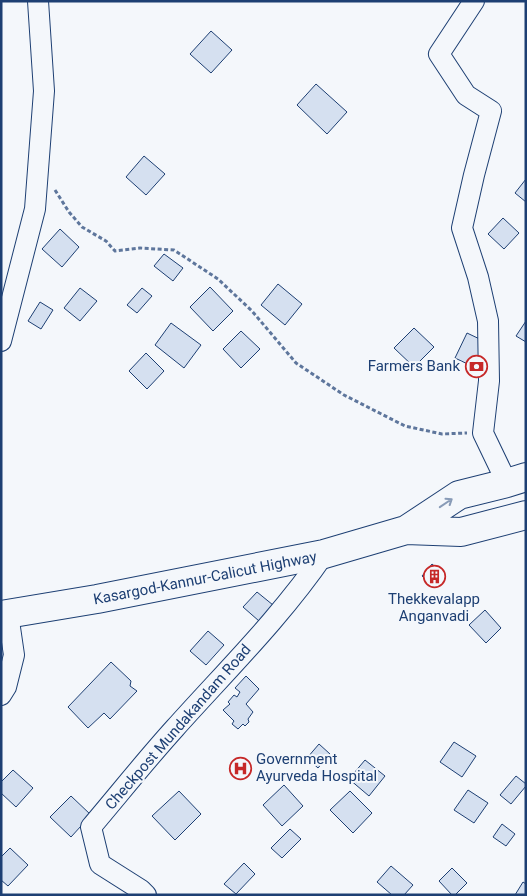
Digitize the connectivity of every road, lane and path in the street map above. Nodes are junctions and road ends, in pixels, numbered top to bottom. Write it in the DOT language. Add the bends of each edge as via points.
graph roads {
  1 [pos="38,1"];
  2 [pos="474,1"];
  3 [pos="38,173"];
  4 [pos="1,342"];
  5 [pos="483,434"];
  6 [pos="516,480"];
  7 [pos="526,515"];
  8 [pos="406,530"];
  9 [pos="324,554"];
  10 [pos="4,614"];
  11 [pos="1,695"];
  12 [pos="146,895"];
  1 -- 3 [label="street" via="44,91"];
  2 -- 5 [label="street" via="439,54 466,95 491,111 462,228 488,321 489,381"];
  3 -- 4 [label="street" via="35,209"];
  3 -- 5 [label="path" via="49,181 68,212 82,227 106,241 115,251 140,248 174,250 218,279 252,311 296,363 344,395 405,426 442,434"];
  5 -- 6 [label="street"];
  8 -- 6 [label="highway, Kasargod-Kannur-Calicut Highway, one-way" via="459,495"];
  7 -- 8 [label="highway, Kasargod-Kannur-Calicut Highway" via="461,532"];
  8 -- 9 [label="highway, Kasargod-Kannur-Calicut Highway"];
  9 -- 10 [label="highway, Kasargod-Kannur-Calicut Highway"];
  9 -- 12 [label="street, Checkpost Mundakandam Road" via="271,622 91,827 100,864"];
  10 -- 11 [label="street" via="14,655"];
}
